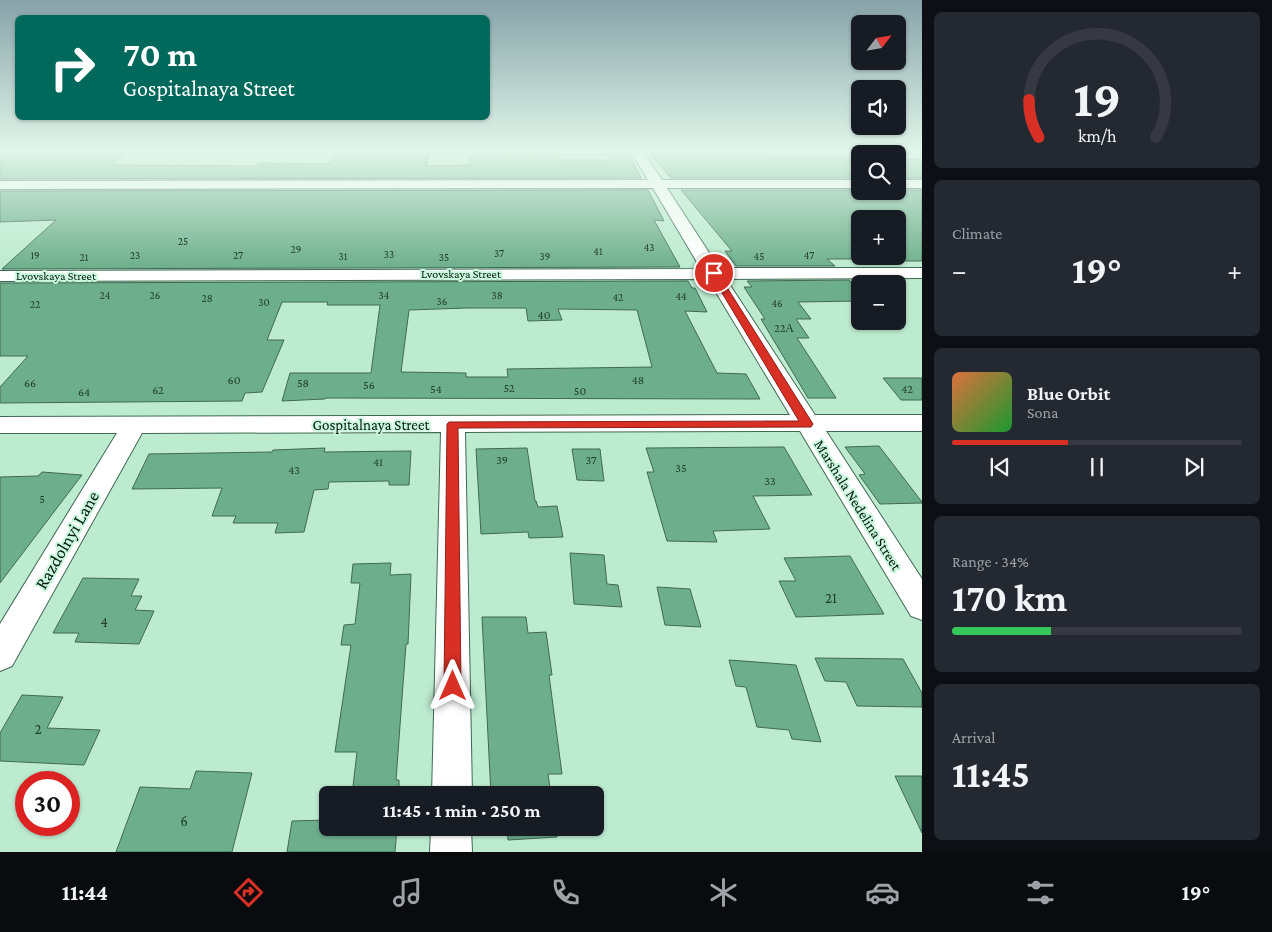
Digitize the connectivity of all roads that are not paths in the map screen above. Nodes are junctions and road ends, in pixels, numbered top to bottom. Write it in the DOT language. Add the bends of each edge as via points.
graph roads {
  1 [pos="661,190"];
  2 [pos="714,273"];
  3 [pos="922,274"];
  4 [pos="0,276"];
  5 [pos="453,424"];
  6 [pos="807,424"];
  7 [pos="922,424"];
  8 [pos="0,425"];
  9 [pos="134,425"];
  10 [pos="922,606"];
  11 [pos="0,655"];
  12 [pos="452,786"];
  13 [pos="451,836"];
  14 [pos="451,852"];
  1 -- 2 [label="street, Marshala Nedelina Street"];
  2 -- 3 [label="street, Lvovskaya Street"];
  2 -- 4 [label="street, Lvovskaya Street"];
  2 -- 6 [label="street, Marshala Nedelina Street"];
  5 -- 6 [label="street, Gospitalnaya Street"];
  5 -- 9 [label="street, Gospitalnaya Street"];
  5 -- 12 [label="street"];
  6 -- 7 [label="street, Gospitalnaya Street"];
  6 -- 10 [label="street, Marshala Nedelina Street"];
  8 -- 9 [label="street, Gospitalnaya Street"];
  9 -- 11 [label="street, Razdolnyi Lane"];
  13 -- 14 [label="street"];
}
